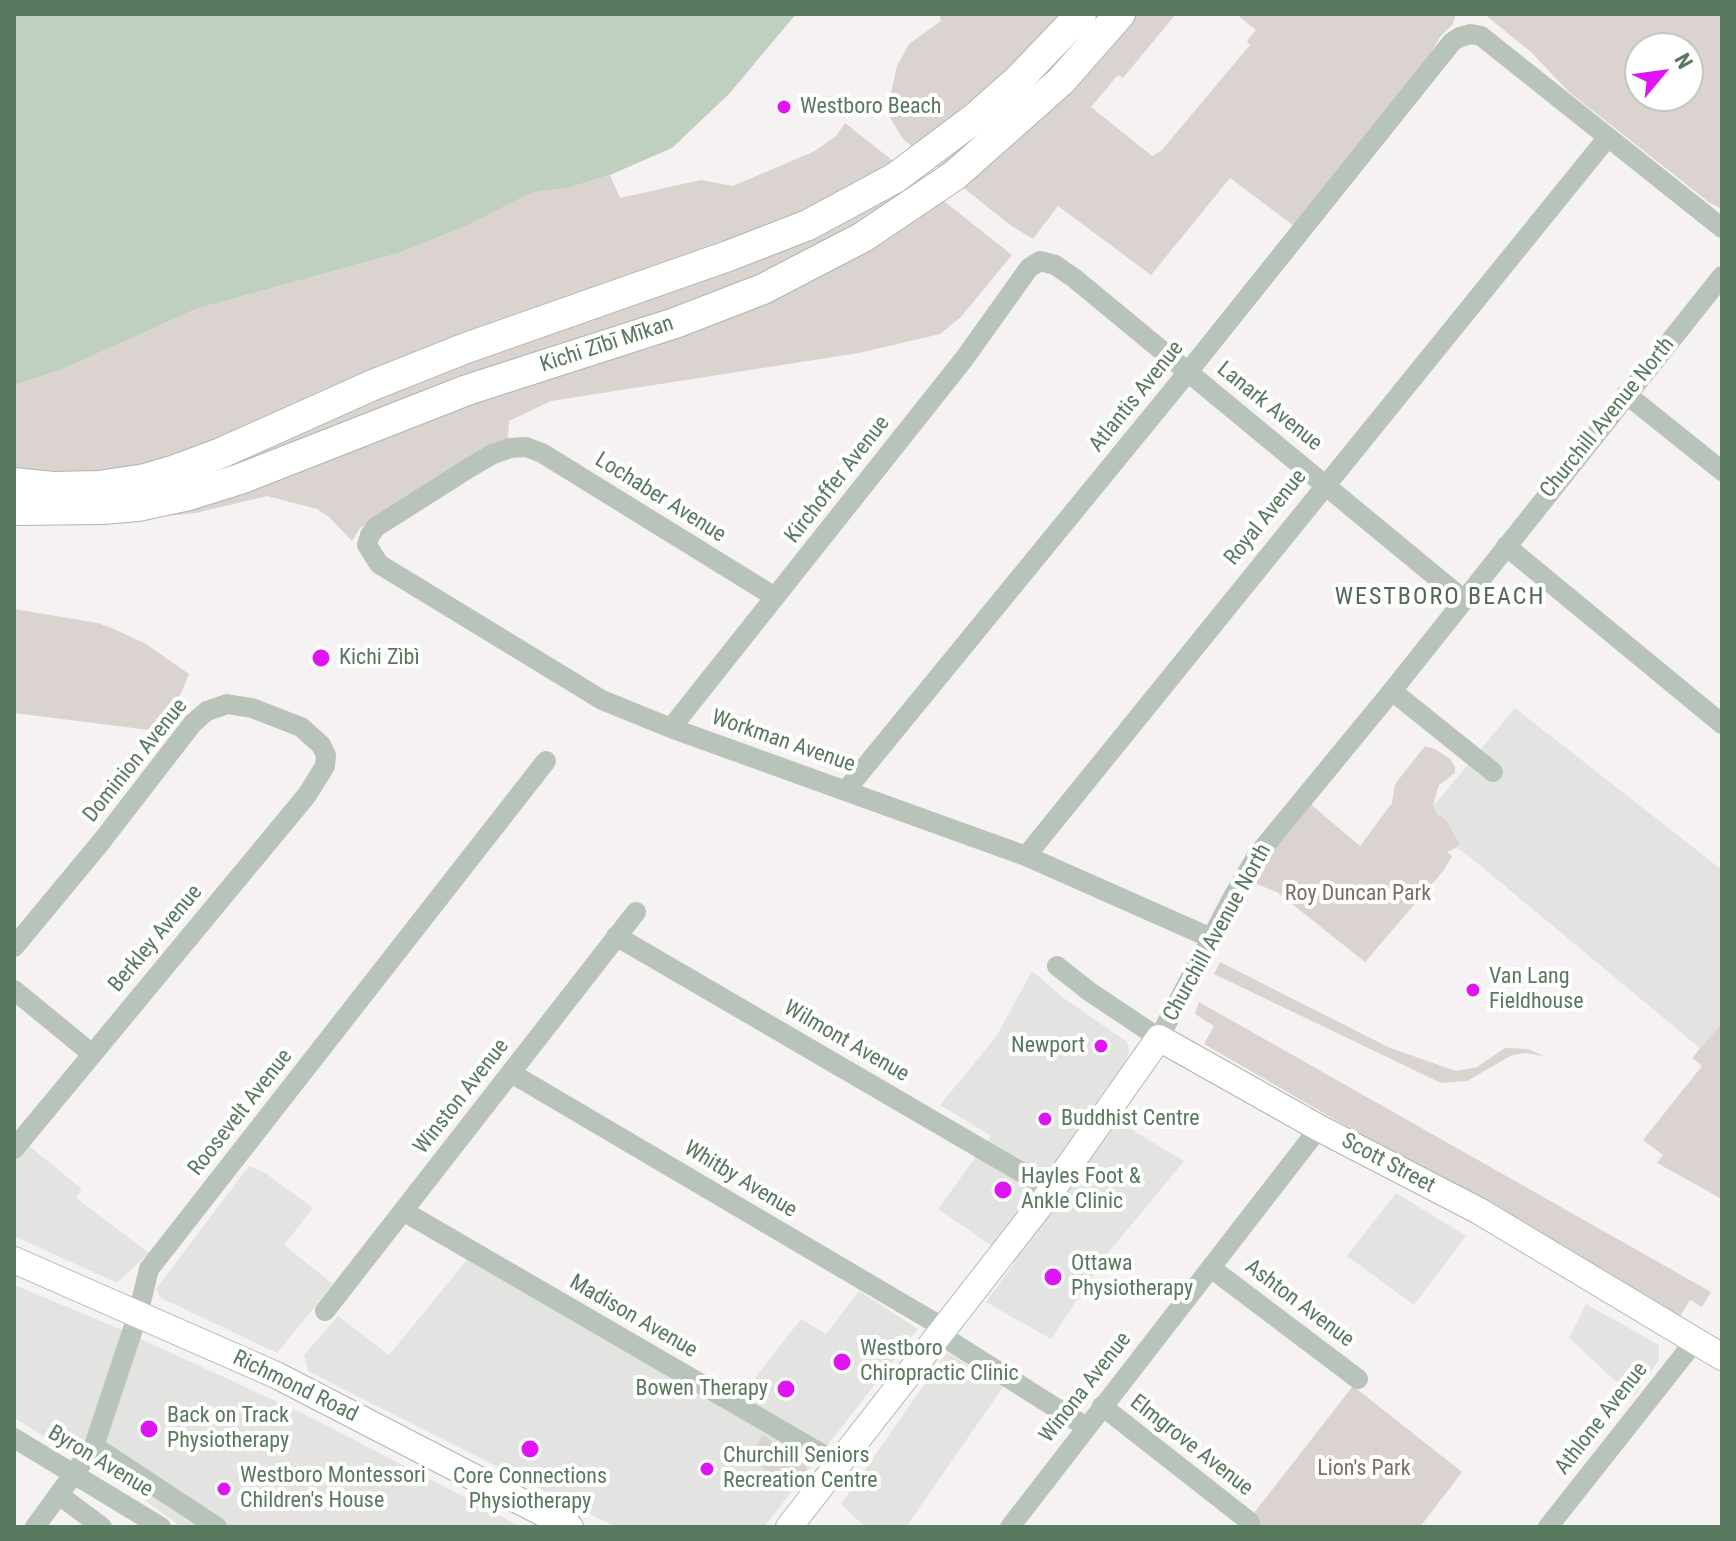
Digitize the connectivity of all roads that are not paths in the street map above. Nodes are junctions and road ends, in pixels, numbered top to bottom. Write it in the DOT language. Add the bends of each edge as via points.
graph roads {
  1 [pos="1081,14"];
  2 [pos="1120,14"];
  3 [pos="1608,137"];
  4 [pos="1722,228"];
  5 [pos="1040,261"];
  6 [pos="1722,276"];
  7 [pos="1188,372"];
  8 [pos="1626,394"];
  9 [pos="518,446"];
  10 [pos="1722,471"];
  11 [pos="14,483"];
  12 [pos="1325,483"];
  13 [pos="14,510"];
  14 [pos="1506,546"];
  15 [pos="775,597"];
  16 [pos="1463,599"];
  17 [pos="1392,691"];
  18 [pos="1722,724"];
  19 [pos="671,728"];
  20 [pos="326,755"];
  21 [pos="546,761"];
  22 [pos="1493,772"];
  23 [pos="846,790"];
  24 [pos="1026,856"];
  25 [pos="636,912"];
  26 [pos="616,936"];
  27 [pos="1211,938"];
  28 [pos="14,947"];
  29 [pos="1057,966"];
  30 [pos="14,990"];
  31 [pos="1159,1038"];
  32 [pos="91,1053"];
  33 [pos="511,1073"];
  34 [pos="1319,1128"];
  35 [pos="14,1149"];
  36 [pos="1052,1190"];
  37 [pos="403,1211"];
  38 [pos="14,1260"];
  39 [pos="1211,1268"];
  40 [pos="325,1311"];
  41 [pos="138,1314"];
  42 [pos="942,1331"];
  43 [pos="1695,1341"];
  44 [pos="1722,1357"];
  45 [pos="1358,1379"];
  46 [pos="1102,1406"];
  47 [pos="1086,1427"];
  48 [pos="14,1438"];
  49 [pos="94,1446"];
  50 [pos="839,1464"];
  51 [pos="74,1475"];
  52 [pos="59,1495"];
  53 [pos="1250,1522"];
  54 [pos="35,1527"];
  55 [pos="102,1527"];
  56 [pos="161,1527"];
  57 [pos="217,1527"];
  58 [pos="570,1527"];
  59 [pos="789,1527"];
  60 [pos="1010,1527"];
  61 [pos="1548,1527"];
  1 -- 11 [label="highway, Kichi Zībī Mīkan" via="1001,96 918,161 846,206 784,235 441,358 184,467 115,485"];
  2 -- 13 [label="highway, Kichi Zībī Mīkan" via="1061,81 944,183 825,259 741,298 467,390 189,495 138,506"];
  3 -- 4 [label="street"];
  3 -- 7 [label="street, Atlantis Avenue" via="1481,36 1464,35 1452,42"];
  3 -- 12 [label="street, Royal Avenue"];
  5 -- 7 [label="street, Lanark Avenue" via="1074,278"];
  5 -- 15 [label="street, Kirchoffer Avenue" via="1029,268 964,359"];
  6 -- 8 [label="street, Churchill Avenue North"];
  7 -- 12 [label="street, Lanark Avenue"];
  7 -- 23 [label="street, Atlantis Avenue"];
  8 -- 10 [label="street"];
  8 -- 14 [label="street, Churchill Avenue North"];
  9 -- 15 [label="street, Lochaber Avenue" via="542,453"];
  9 -- 19 [label="street, Workman Avenue" via="493,454 407,506 376,527 367,545 379,564 584,690"];
  12 -- 16 [label="street, Lanark Avenue"];
  12 -- 24 [label="street, Royal Avenue"];
  14 -- 16 [label="street, Churchill Avenue North"];
  14 -- 18 [label="street"];
  15 -- 19 [label="street, Kirchoffer Avenue"];
  16 -- 17 [label="street, Churchill Avenue North"];
  17 -- 22 [label="street"];
  17 -- 27 [label="street, Churchill Avenue North" via="1251,863"];
  19 -- 23 [label="street, Workman Avenue"];
  20 -- 28 [label="street, Dominion Avenue" via="313,736 286,719 240,704 207,711"];
  20 -- 32 [label="street, Berkley Avenue" via="307,795"];
  21 -- 41 [label="street, Roosevelt Avenue" via="149,1269"];
  23 -- 24 [label="street, Workman Avenue"];
  24 -- 27 [label="street, Workman Avenue"];
  25 -- 26 [label="street, Winston Avenue"];
  26 -- 33 [label="street, Winston Avenue"];
  26 -- 36 [label="street, Wilmont Avenue"];
  27 -- 31 [label="street, Churchill Avenue North"];
  29 -- 31 [label="street, Scott Street"];
  30 -- 32 [label="street"];
  31 -- 34 [label="main road, Scott Street"];
  31 -- 36 [label="main road, Churchill Avenue North"];
  32 -- 35 [label="street, Berkley Avenue"];
  33 -- 37 [label="street, Winston Avenue"];
  33 -- 42 [label="street, Whitby Avenue"];
  34 -- 39 [label="street, Winona Avenue"];
  34 -- 43 [label="main road, Scott Street" via="1479,1211"];
  36 -- 42 [label="main road, Churchill Avenue North"];
  37 -- 40 [label="street, Winston Avenue"];
  37 -- 50 [label="street, Madison Avenue"];
  38 -- 41 [label="main road, Richmond Road"];
  39 -- 45 [label="street, Ashton Avenue"];
  39 -- 46 [label="street, Winona Avenue"];
  41 -- 49 [label="street, Roosevelt Avenue"];
  41 -- 58 [label="main road, Richmond Road" via="276,1375"];
  42 -- 47 [label="street, Whitby Avenue"];
  42 -- 50 [label="main road, Churchill Avenue North"];
  43 -- 44 [label="main road, Scott Street"];
  43 -- 61 [label="street, Athlone Avenue"];
  46 -- 47 [label="street, Winona Avenue"];
  46 -- 53 [label="street, Elmgrove Avenue"];
  47 -- 60 [label="street, Winona Avenue"];
  48 -- 51 [label="street, Byron Avenue"];
  49 -- 51 [label="street, Roosevelt Avenue"];
  49 -- 57 [label="street"];
  50 -- 59 [label="main road, Churchill Avenue North"];
  51 -- 52 [label="street, Roosevelt Avenue"];
  51 -- 56 [label="street, Byron Avenue"];
  52 -- 54 [label="street, Roosevelt Avenue"];
  52 -- 55 [label="street"];
}
